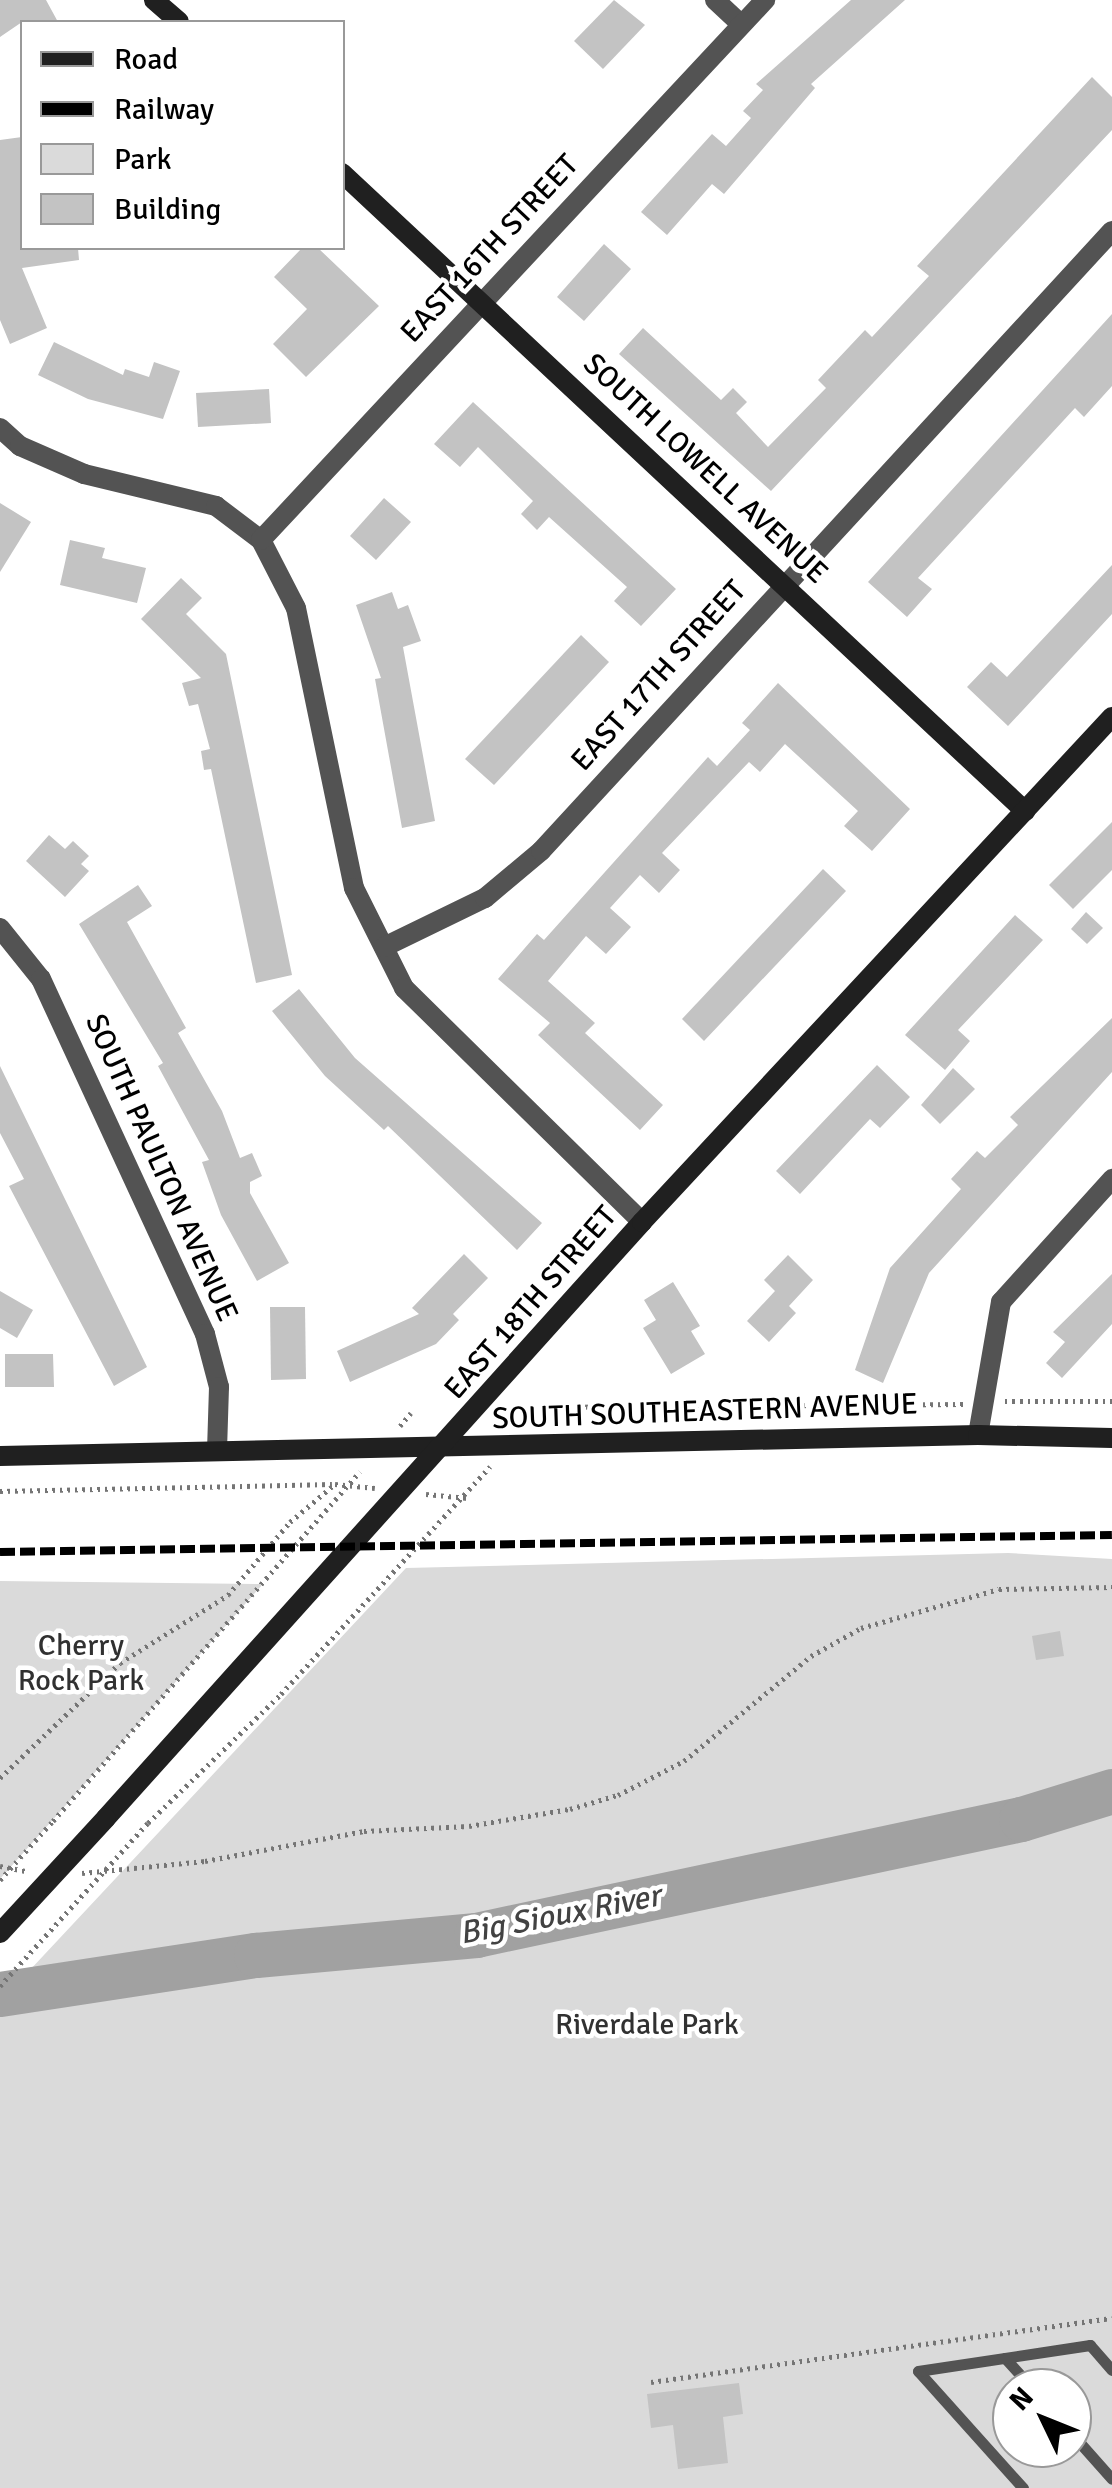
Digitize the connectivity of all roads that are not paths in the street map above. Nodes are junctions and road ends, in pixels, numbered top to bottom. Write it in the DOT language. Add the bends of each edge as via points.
graph roads {
  1 [pos="154,0"];
  2 [pos="715,0"];
  3 [pos="765,0"];
  4 [pos="177,20"];
  5 [pos="739,22"];
  6 [pos="345,176"];
  7 [pos="1112,231"];
  8 [pos="483,302"];
  9 [pos="0,428"];
  10 [pos="261,540"];
  11 [pos="783,584"];
  12 [pos="1112,717"];
  13 [pos="1025,811"];
  14 [pos="0,928"];
  15 [pos="384,947"];
  16 [pos="1112,1179"];
  17 [pos="642,1222"];
  18 [pos="978,1435"];
  19 [pos="1112,1438"];
  20 [pos="442,1449"];
  21 [pos="217,1450"];
  22 [pos="0,1456"];
  23 [pos="0,1933"];
  24 [pos="1006,2358"];
  25 [pos="1015,2368"];
  26 [pos="1112,2370"];
  27 [pos="1092,2456"];
  28 [pos="1112,2479"];
  29 [pos="1023,2488"];
  1 -- 4 [label="street"];
  2 -- 5 [label="street"];
  3 -- 5 [label="street, EAST 16TH STREET"];
  5 -- 8 [label="street, EAST 16TH STREET"];
  6 -- 8 [label="street, SOUTH LOWELL AVENUE"];
  7 -- 11 [label="street, EAST 17TH STREET"];
  8 -- 10 [label="street, EAST 16TH STREET"];
  8 -- 11 [label="street, SOUTH LOWELL AVENUE"];
  9 -- 10 [label="street" via="20,446 84,474 216,506"];
  10 -- 15 [label="street" via="296,608 354,888"];
  11 -- 13 [label="street, SOUTH LOWELL AVENUE"];
  11 -- 15 [label="street, EAST 17TH STREET" via="541,851 485,898"];
  12 -- 13 [label="street, EAST 18TH STREET"];
  13 -- 17 [label="street, EAST 18TH STREET"];
  14 -- 21 [label="street, SOUTH PAULTON AVENUE" via="42,979 206,1334 220,1386"];
  15 -- 17 [label="street" via="404,988 434,1022"];
  16 -- 18 [label="street" via="1002,1302"];
  17 -- 20 [label="street, EAST 18TH STREET"];
  18 -- 19 [label="street, SOUTH SOUTHEASTERN AVENUE"];
  18 -- 20 [label="street, SOUTH SOUTHEASTERN AVENUE"];
  20 -- 21 [label="street, SOUTH SOUTHEASTERN AVENUE"];
  20 -- 23 [label="street, EAST 18TH STREET, bridge"];
  21 -- 22 [label="street, SOUTH SOUTHEASTERN AVENUE"];
  24 -- 25 [label="lane"];
  24 -- 26 [label="lane" via="1090,2346"];
  24 -- 29 [label="lane" via="918,2371"];
  27 -- 28 [label="lane"];
}
